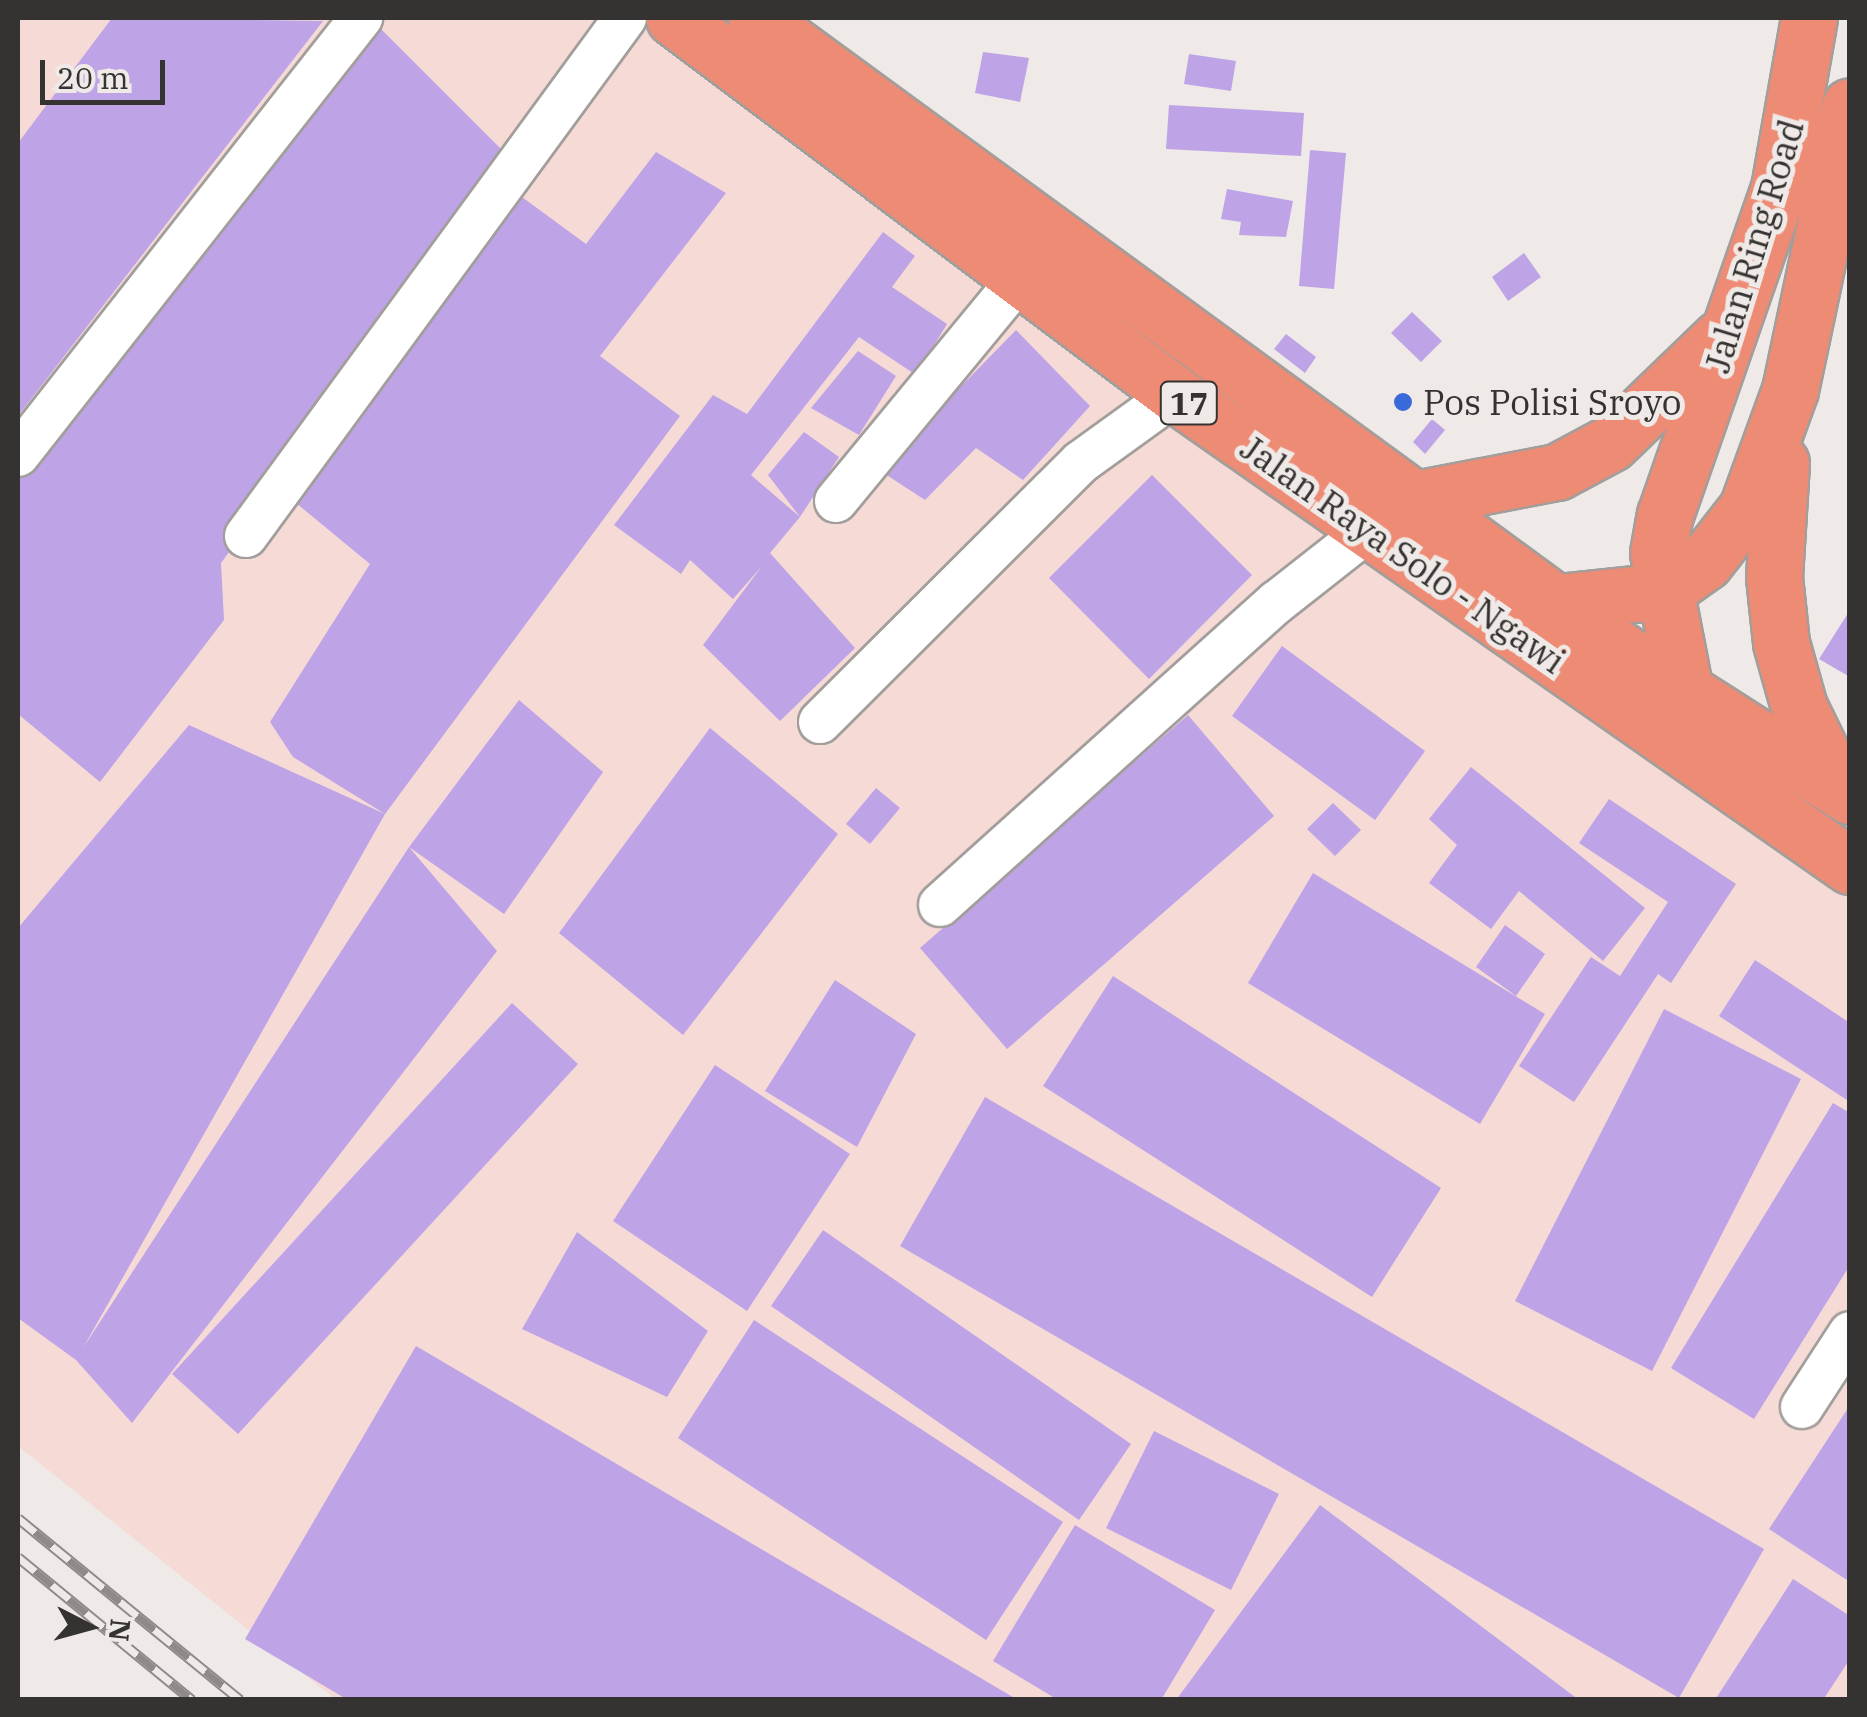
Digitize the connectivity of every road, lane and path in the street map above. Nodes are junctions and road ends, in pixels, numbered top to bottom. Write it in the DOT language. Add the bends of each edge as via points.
graph roads {
  1 [pos="361,18"];
  2 [pos="625,18"];
  3 [pos="674,18"];
  4 [pos="756,18"];
  5 [pos="1808,18"];
  6 [pos="1850,106"];
  7 [pos="1020,278"];
  8 [pos="1735,321"];
  9 [pos="1790,390"];
  10 [pos="1175,394"];
  11 [pos="18,455"];
  12 [pos="836,501"];
  13 [pos="1393,512"];
  14 [pos="246,536"];
  15 [pos="1664,590"];
  16 [pos="1557,605"];
  17 [pos="1474,606"];
  18 [pos="1684,690"];
  19 [pos="820,722"];
  20 [pos="1714,775"];
  21 [pos="1844,793"];
  22 [pos="1850,866"];
  23 [pos="940,905"];
  24 [pos="1850,1333"];
  25 [pos="1802,1407"];
  1 -- 11 [label="street"];
  2 -- 14 [label="street"];
  3 -- 7 [label="highway, Jalan Raya Solo - Ngawi / 17"];
  4 -- 13 [label="highway, Jalan Raya Solo - Ngawi / 17"];
  5 -- 8 [label="highway, Jalan Ring Road" via="1778,188"];
  6 -- 9 [label="highway, Jalan Ring Road / 17"];
  7 -- 10 [label="highway, Jalan Raya Solo - Ngawi / 17"];
  7 -- 12 [label="street"];
  8 -- 13 [label="highway" via="1672,390 1611,443 1557,472"];
  8 -- 15 [label="highway, Jalan Ring Road" via="1665,515 1658,553"];
  9 -- 15 [label="highway, Jalan Ring Road / 17" via="1754,493 1728,538"];
  9 -- 21 [label="highway, 17" via="1776,502 1781,644 1799,707"];
  10 -- 13 [label="highway, Jalan Raya Solo - Ngawi / 17"];
  10 -- 19 [label="street" via="1081,462"];
  13 -- 16 [label="highway, Jalan Raya Solo - Ngawi / 17"];
  13 -- 17 [label="highway, Jalan Raya Solo - Ngawi / 17"];
  13 -- 23 [label="street"];
  15 -- 16 [label="highway"];
  15 -- 18 [label="highway"];
  16 -- 17 [label="highway"];
  16 -- 18 [label="highway, Jalan Raya Solo - Ngawi / 17"];
  17 -- 20 [label="highway, Jalan Raya Solo - Ngawi / 17"];
  18 -- 20 [label="highway"];
  18 -- 21 [label="highway, Jalan Raya Solo - Ngawi / 17"];
  20 -- 22 [label="highway, Jalan Raya Solo - Ngawi / 17"];
  24 -- 25 [label="street"];
}
